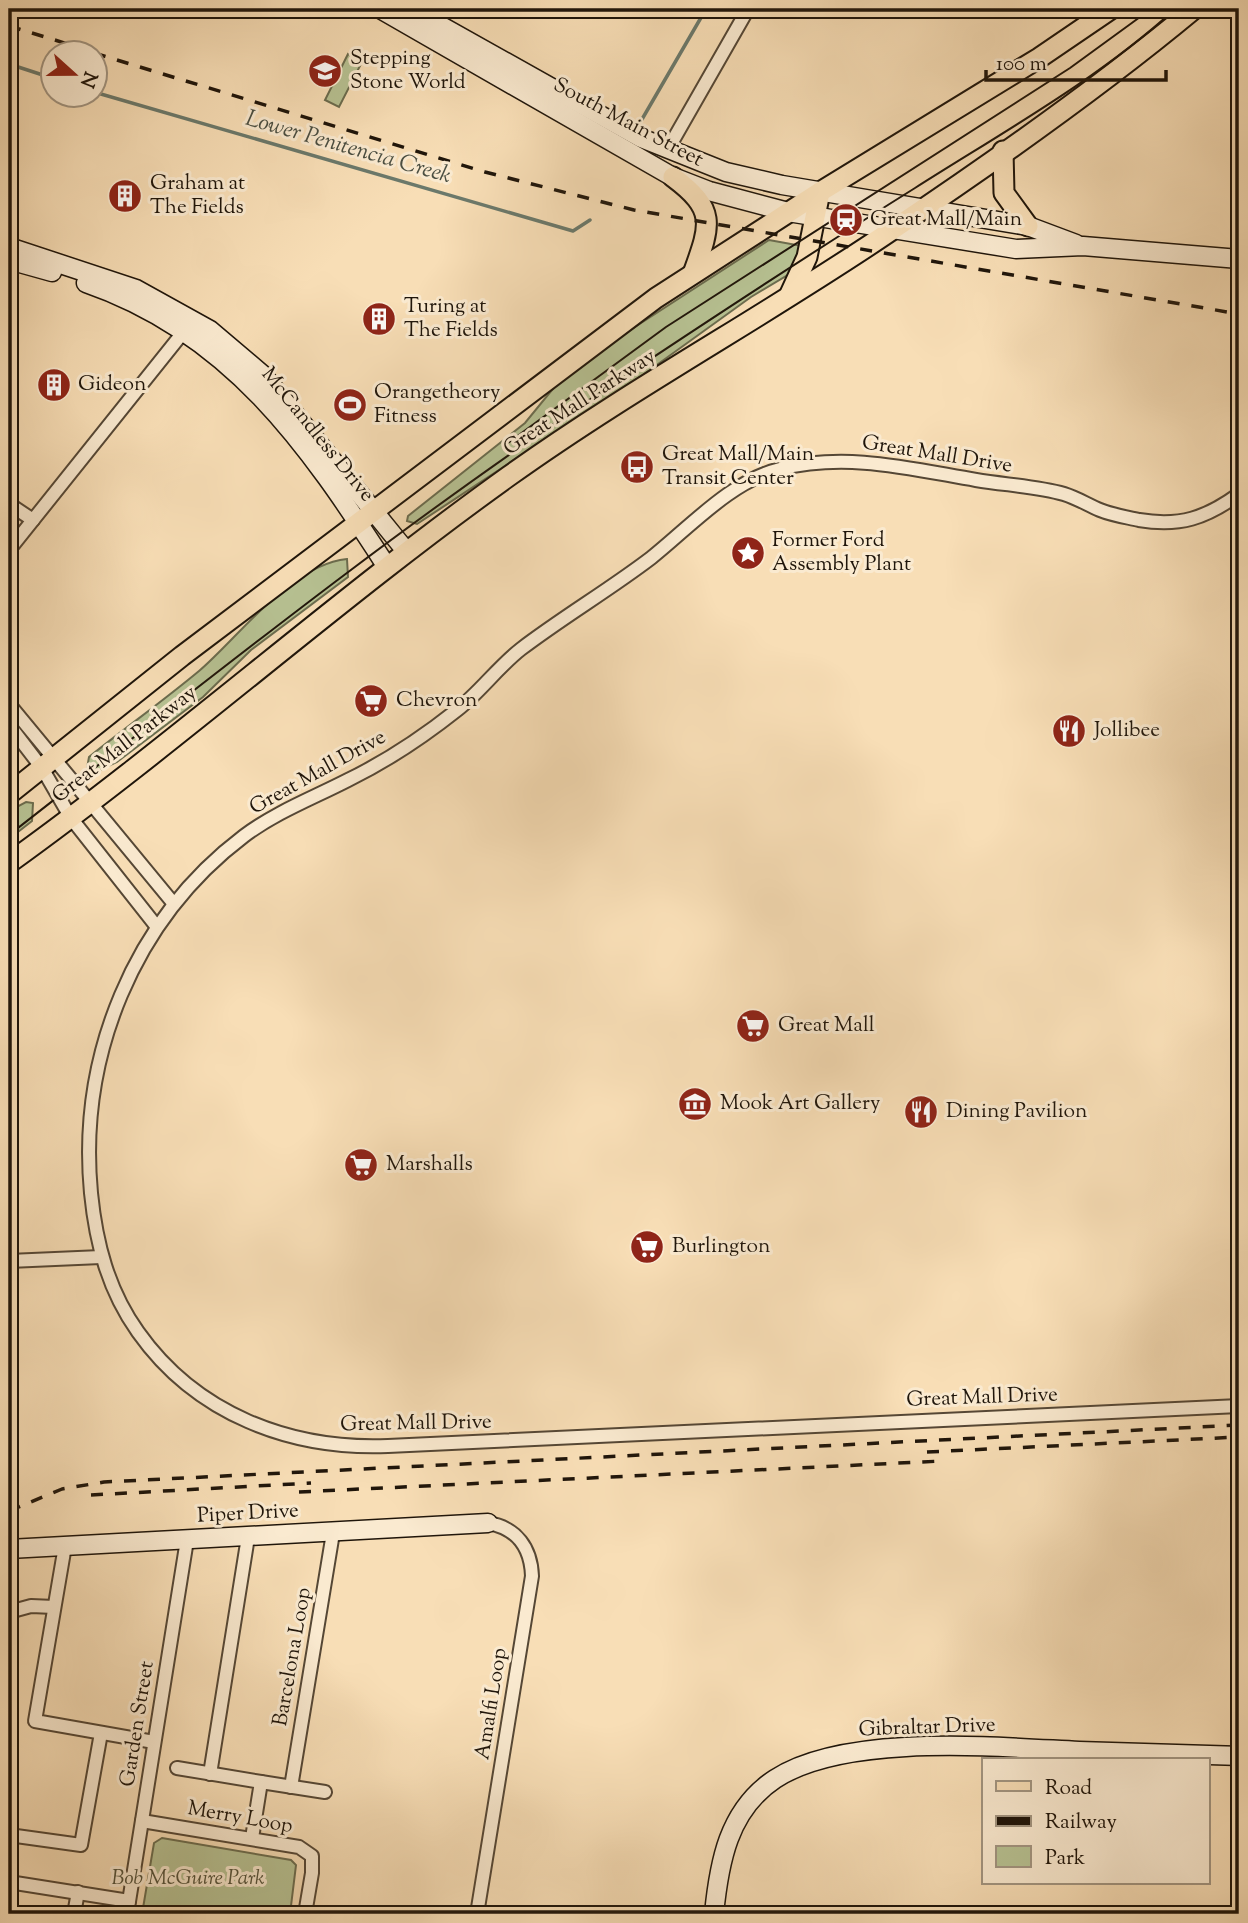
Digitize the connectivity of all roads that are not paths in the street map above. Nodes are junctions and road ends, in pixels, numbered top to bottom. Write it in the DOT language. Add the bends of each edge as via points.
graph roads {
  1 [pos="380,9"];
  2 [pos="411,9"];
  3 [pos="748,9"];
  4 [pos="1111,9"];
  5 [pos="1195,9"];
  6 [pos="538,90"];
  7 [pos="668,149"];
  8 [pos="1003,151"];
  9 [pos="673,177"];
  10 [pos="820,192"];
  11 [pos="922,208"];
  12 [pos="788,212"];
  13 [pos="815,216"];
  14 [pos="1028,226"];
  15 [pos="893,230"];
  16 [pos="1083,246"];
  17 [pos="9,247"];
  18 [pos="1239,259"];
  19 [pos="9,260"];
  20 [pos="694,271"];
  21 [pos="789,295"];
  22 [pos="185,331"];
  23 [pos="1239,494"];
  24 [pos="9,504"];
  25 [pos="367,518"];
  26 [pos="33,520"];
  27 [pos="9,550"];
  28 [pos="406,551"];
  29 [pos="387,567"];
  30 [pos="9,704"];
  31 [pos="9,725"];
  32 [pos="48,764"];
  33 [pos="9,794"];
  34 [pos="90,803"];
  35 [pos="71,818"];
  36 [pos="9,863"];
  37 [pos="174,904"];
  38 [pos="157,927"];
  39 [pos="101,1256"];
  40 [pos="9,1261"];
  41 [pos="1239,1406"];
  42 [pos="488,1523"];
  43 [pos="333,1533"];
  44 [pos="248,1537"];
  45 [pos="187,1539"];
  46 [pos="65,1546"];
  47 [pos="9,1549"];
  48 [pos="54,1607"];
  49 [pos="9,1612"];
  50 [pos="101,1733"];
  51 [pos="154,1742"];
  52 [pos="1239,1756"];
  53 [pos="177,1768"];
  54 [pos="210,1774"];
  55 [pos="261,1782"];
  56 [pos="290,1787"];
  57 [pos="325,1793"];
  58 [pos="142,1821"];
  59 [pos="9,1835"];
  60 [pos="253,1838"];
  61 [pos="9,1882"];
  62 [pos="78,1892"];
  63 [pos="128,1908"];
  64 [pos="74,1914"];
  65 [pos="305,1914"];
  66 [pos="477,1914"];
  67 [pos="714,1914"];
  1 -- 6 [label="main road, South Main Street"];
  2 -- 6 [label="main road, South Main Street"];
  3 -- 7 [label="street"];
  4 -- 10 [label="main road, Great Mall Parkway"];
  5 -- 8 [label="main road, Great Mall Parkway"];
  6 -- 7 [label="main road, South Main Street"];
  6 -- 9 [label="main road, South Main Street"];
  7 -- 10 [label="main road, South Main Street" via="726,172"];
  8 -- 11 [label="main road, Great Mall Parkway"];
  8 -- 14 [label="main road" via="1004,193"];
  9 -- 12 [label="main road, South Main Street"];
  9 -- 20 [label="main road" via="695,194 705,209 706,236"];
  10 -- 11 [label="main road, South Main Street"];
  10 -- 12 [label="main road, Great Mall Parkway"];
  10 -- 13 [label="main road"];
  11 -- 14 [label="main road, South Main Street"];
  11 -- 15 [label="main road, Great Mall Parkway"];
  12 -- 13 [label="main road, South Main Street"];
  12 -- 20 [label="main road, Great Mall Parkway"];
  13 -- 15 [label="main road, South Main Street"];
  13 -- 21 [label="main road" via="807,257"];
  14 -- 16 [label="main road, South Main Street"];
  15 -- 16 [label="main road, South Main Street" via="1016,250"];
  15 -- 21 [label="main road, Great Mall Parkway"];
  16 -- 18 [label="main road, South Main Street"];
  17 -- 25 [label="main road, McCandless Drive" via="136,289 210,330 263,375"];
  19 -- 22 [label="main road, McCandless Drive" via="93,286 146,308"];
  20 -- 25 [label="main road, Great Mall Parkway" via="578,354"];
  21 -- 28 [label="main road, Great Mall Parkway" via="511,475"];
  22 -- 25 [label="main road, McCandless Drive" via="259,393"];
  22 -- 26 [label="street"];
  23 -- 37 [label="street, Great Mall Drive" via="1200,519 1170,524 1112,514 1057,492 888,464 822,462 764,474 742,485 646,561 515,653 472,697 417,739 239,839"];
  24 -- 26 [label="street"];
  25 -- 28 [label="main road, McCandless Drive"];
  25 -- 29 [label="main road, McCandless Drive"];
  25 -- 32 [label="main road, Great Mall Parkway" via="182,656"];
  26 -- 27 [label="street"];
  28 -- 29 [label="main road, Great Mall Parkway"];
  29 -- 34 [label="main road, Great Mall Parkway"];
  30 -- 32 [label="street"];
  31 -- 32 [label="street"];
  32 -- 33 [label="main road, Great Mall Parkway"];
  32 -- 34 [label="street"];
  32 -- 35 [label="street"];
  34 -- 35 [label="main road, Great Mall Parkway"];
  34 -- 37 [label="street"];
  35 -- 36 [label="main road, Great Mall Parkway"];
  35 -- 38 [label="street"];
  37 -- 38 [label="street, Great Mall Drive"];
  38 -- 39 [label="street, Great Mall Drive" via="120,995 95,1078 89,1175"];
  39 -- 40 [label="street"];
  39 -- 41 [label="street, Great Mall Drive" via="138,1332 178,1377 236,1416 320,1444 388,1446"];
  42 -- 43 [label="main road, Piper Drive"];
  42 -- 66 [label="street, Amalfi Loop" via="520,1538 528,1551 532,1576"];
  43 -- 44 [label="main road, Piper Drive"];
  43 -- 56 [label="street, Barcelona Loop"];
  44 -- 45 [label="main road, Piper Drive"];
  44 -- 54 [label="street"];
  45 -- 46 [label="main road, Piper Drive"];
  45 -- 51 [label="street, Garden Street"];
  46 -- 47 [label="main road, Piper Drive"];
  46 -- 48 [label="street"];
  48 -- 49 [label="street" via="31,1605"];
  48 -- 50 [label="street" via="35,1721"];
  50 -- 51 [label="street"];
  50 -- 59 [label="street" via="81,1845"];
  51 -- 58 [label="street, Garden Street"];
  52 -- 67 [label="main road, Gibraltar Drive" via="978,1747 844,1754 809,1763 774,1780 738,1819 725,1848"];
  53 -- 54 [label="street"];
  54 -- 55 [label="street"];
  55 -- 56 [label="street"];
  55 -- 60 [label="street"];
  56 -- 57 [label="street"];
  58 -- 60 [label="street, Merry Loop"];
  58 -- 63 [label="street, Garden Street"];
  60 -- 65 [label="street, Merry Loop" via="299,1847 312,1856"];
  61 -- 62 [label="street"];
  62 -- 63 [label="street"];
  62 -- 64 [label="street"];
}
